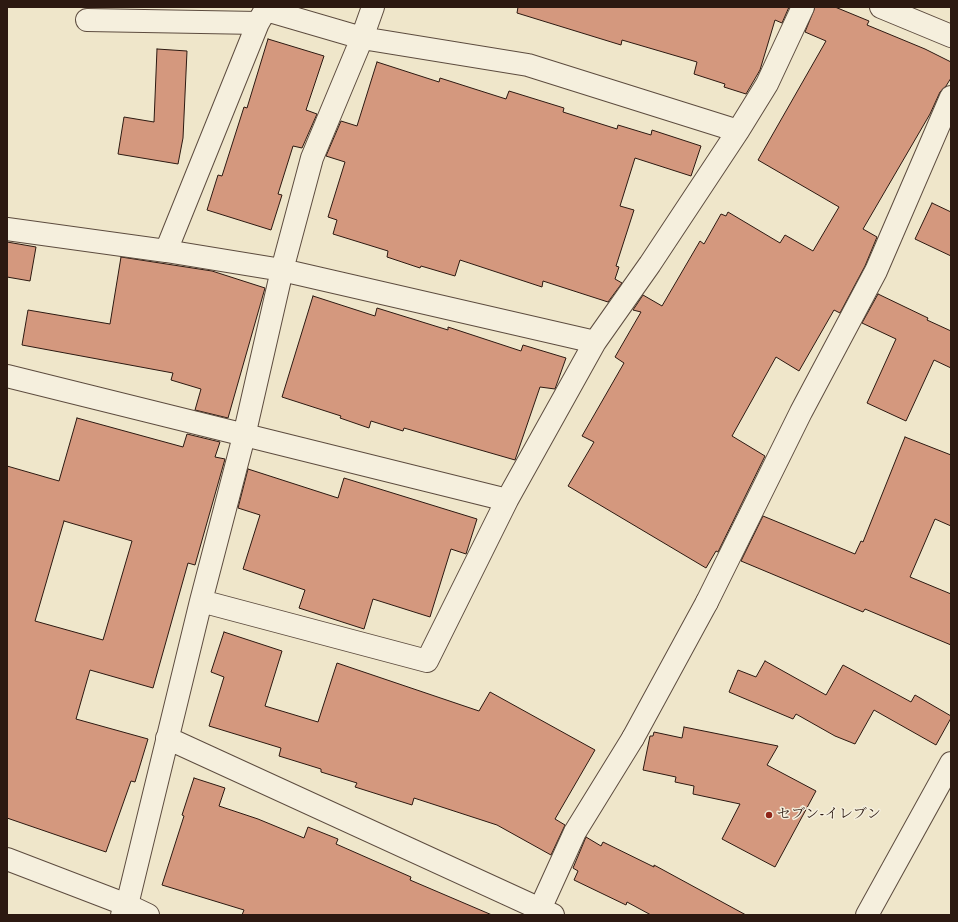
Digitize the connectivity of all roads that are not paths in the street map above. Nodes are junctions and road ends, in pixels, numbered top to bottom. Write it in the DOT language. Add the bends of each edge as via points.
graph roads {
  1 [pos="373,7"];
  2 [pos="803,7"];
  3 [pos="880,7"];
  4 [pos="264,13"];
  5 [pos="87,20"];
  6 [pos="951,36"];
  7 [pos="362,38"];
  8 [pos="951,96"];
  9 [pos="738,131"];
  10 [pos="7,229"];
  11 [pos="166,251"];
  12 [pos="282,270"];
  13 [pos="596,342"];
  14 [pos="7,376"];
  15 [pos="244,436"];
  16 [pos="507,500"];
  17 [pos="200,601"];
  18 [pos="167,738"];
  19 [pos="951,763"];
  20 [pos="7,859"];
  21 [pos="125,910"];
  22 [pos="547,912"];
  23 [pos="148,915"];
  24 [pos="867,915"];
  1 -- 7 [label="street"];
  2 -- 9 [label="street" via="767,84"];
  3 -- 6 [label="street"];
  4 -- 5 [label="street"];
  4 -- 7 [label="street"];
  4 -- 11 [label="street"];
  7 -- 9 [label="street" via="528,65"];
  7 -- 12 [label="street" via="312,158"];
  8 -- 22 [label="street" via="876,272 801,412 706,602 634,738 575,832"];
  9 -- 13 [label="street"];
  10 -- 11 [label="street"];
  11 -- 12 [label="street"];
  12 -- 13 [label="street"];
  12 -- 15 [label="street"];
  13 -- 16 [label="street"];
  14 -- 15 [label="street"];
  15 -- 16 [label="street"];
  15 -- 17 [label="street"];
  16 -- 17 [label="street" via="427,661"];
  17 -- 18 [label="street"];
  18 -- 21 [label="street"];
  18 -- 22 [label="street"];
  19 -- 24 [label="street"];
  20 -- 21 [label="street"];
  21 -- 23 [label="street"];
}
